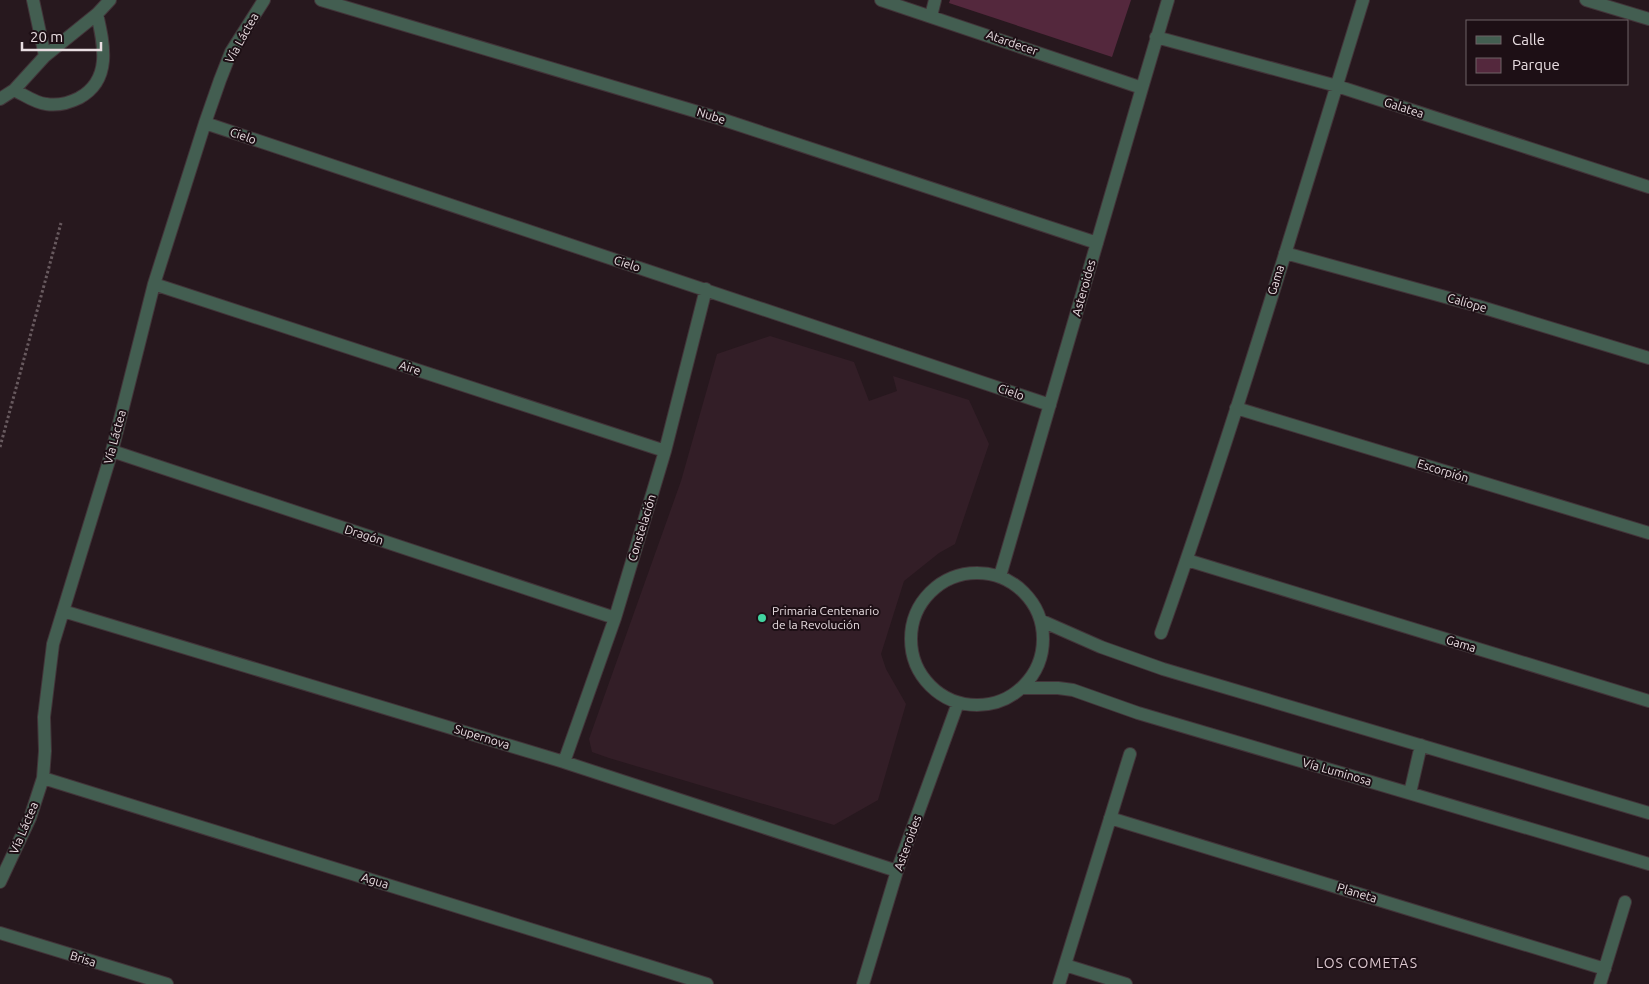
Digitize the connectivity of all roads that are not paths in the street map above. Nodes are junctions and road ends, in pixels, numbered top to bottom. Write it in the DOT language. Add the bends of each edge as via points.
graph roads {
  1 [pos="33,0"];
  2 [pos="110,0"];
  3 [pos="264,0"];
  4 [pos="321,0"];
  5 [pos="882,0"];
  6 [pos="935,0"];
  7 [pos="1168,0"];
  8 [pos="1363,0"];
  9 [pos="1586,0"];
  10 [pos="98,14"];
  11 [pos="931,16"];
  12 [pos="1649,19"];
  13 [pos="1156,37"];
  14 [pos="45,56"];
  15 [pos="1337,86"];
  16 [pos="1142,88"];
  17 [pos="14,90"];
  18 [pos="0,99"];
  19 [pos="205,123"];
  20 [pos="1649,187"];
  21 [pos="1097,243"];
  22 [pos="1284,253"];
  23 [pos="154,284"];
  24 [pos="706,289"];
  25 [pos="1649,358"];
  26 [pos="1050,405"];
  27 [pos="1236,408"];
  28 [pos="112,451"];
  29 [pos="665,451"];
  30 [pos="1649,533"];
  31 [pos="1187,560"];
  32 [pos="1000,576"];
  33 [pos="64,611"];
  34 [pos="615,618"];
  35 [pos="1042,621"];
  36 [pos="1161,633"];
  37 [pos="1024,688"];
  38 [pos="1649,701"];
  39 [pos="958,703"];
  40 [pos="1420,745"];
  41 [pos="1130,754"];
  42 [pos="564,762"];
  43 [pos="43,778"];
  44 [pos="1410,793"];
  45 [pos="1649,813"];
  46 [pos="1110,818"];
  47 [pos="1649,864"];
  48 [pos="898,871"];
  49 [pos="0,882"];
  50 [pos="1625,902"];
  51 [pos="0,933"];
  52 [pos="1065,965"];
  53 [pos="1605,969"];
  54 [pos="167,984"];
  55 [pos="706,984"];
  56 [pos="863,984"];
  57 [pos="1059,984"];
  58 [pos="1126,984"];
  59 [pos="1600,984"];
  1 -- 14 [label="street"];
  2 -- 10 [label="street"];
  3 -- 19 [label="street, Vía Láctea" via="232,52"];
  4 -- 21 [label="street, Nube" via="718,118"];
  5 -- 11 [label="street, Atardecer"];
  6 -- 11 [label="street"];
  7 -- 13 [label="street, Asteroides"];
  8 -- 15 [label="street, Gama"];
  9 -- 12 [label="street"];
  10 -- 14 [label="street"];
  10 -- 17 [label="street" via="103,67 97,83 88,93 68,104 44,104"];
  11 -- 16 [label="street, Atardecer"];
  13 -- 15 [label="street, Galatea"];
  13 -- 16 [label="street, Asteroides"];
  14 -- 17 [label="street"];
  15 -- 20 [label="street, Galatea"];
  15 -- 22 [label="street, Gama"];
  16 -- 21 [label="street, Asteroides"];
  17 -- 18 [label="street"];
  19 -- 23 [label="street, Vía Láctea"];
  19 -- 24 [label="street, Cielo"];
  21 -- 26 [label="street, Asteroides"];
  22 -- 25 [label="street, Calíope" via="1478,306"];
  22 -- 27 [label="street, Gama"];
  23 -- 28 [label="street, Vía Láctea"];
  23 -- 29 [label="street, Aire"];
  24 -- 26 [label="street, Cielo"];
  24 -- 29 [label="street, Constelación"];
  26 -- 32 [label="street, Asteroides"];
  27 -- 30 [label="street, Escorpión"];
  27 -- 31 [label="street, Gama"];
  28 -- 33 [label="street, Vía Láctea"];
  28 -- 34 [label="street, Dragón"];
  29 -- 34 [label="street, Constelación"];
  31 -- 36 [label="street, Gama"];
  31 -- 38 [label="street, Gama"];
  32 -- 35 [label="street" via="1016,584 1032,600"];
  32 -- 39 [label="street" via="977,572 954,576 934,588 918,607 911,629 911,652 920,674 935,691"];
  33 -- 42 [label="street, Supernova"];
  33 -- 43 [label="street, Vía Láctea" via="53,644 44,717"];
  34 -- 42 [label="street, Constelación"];
  35 -- 37 [label="street" via="1042,652 1037,669"];
  35 -- 40 [label="street" via="1163,669"];
  37 -- 39 [label="street" via="1004,700 981,706"];
  37 -- 44 [label="street, Vía Luminosa" via="1073,690 1138,713"];
  39 -- 48 [label="street, Asteroides"];
  40 -- 44 [label="street"];
  40 -- 45 [label="street"];
  41 -- 46 [label="street"];
  42 -- 48 [label="street, Supernova"];
  43 -- 49 [label="street, Vía Láctea" via="30,818"];
  43 -- 55 [label="street, Agua"];
  44 -- 47 [label="street, Vía Luminosa"];
  46 -- 52 [label="street"];
  46 -- 53 [label="street, Planeta"];
  48 -- 56 [label="street, Asteroides"];
  50 -- 53 [label="street"];
  51 -- 54 [label="street, Brisa"];
  52 -- 57 [label="street"];
  52 -- 58 [label="street"];
  53 -- 59 [label="street"];
}
